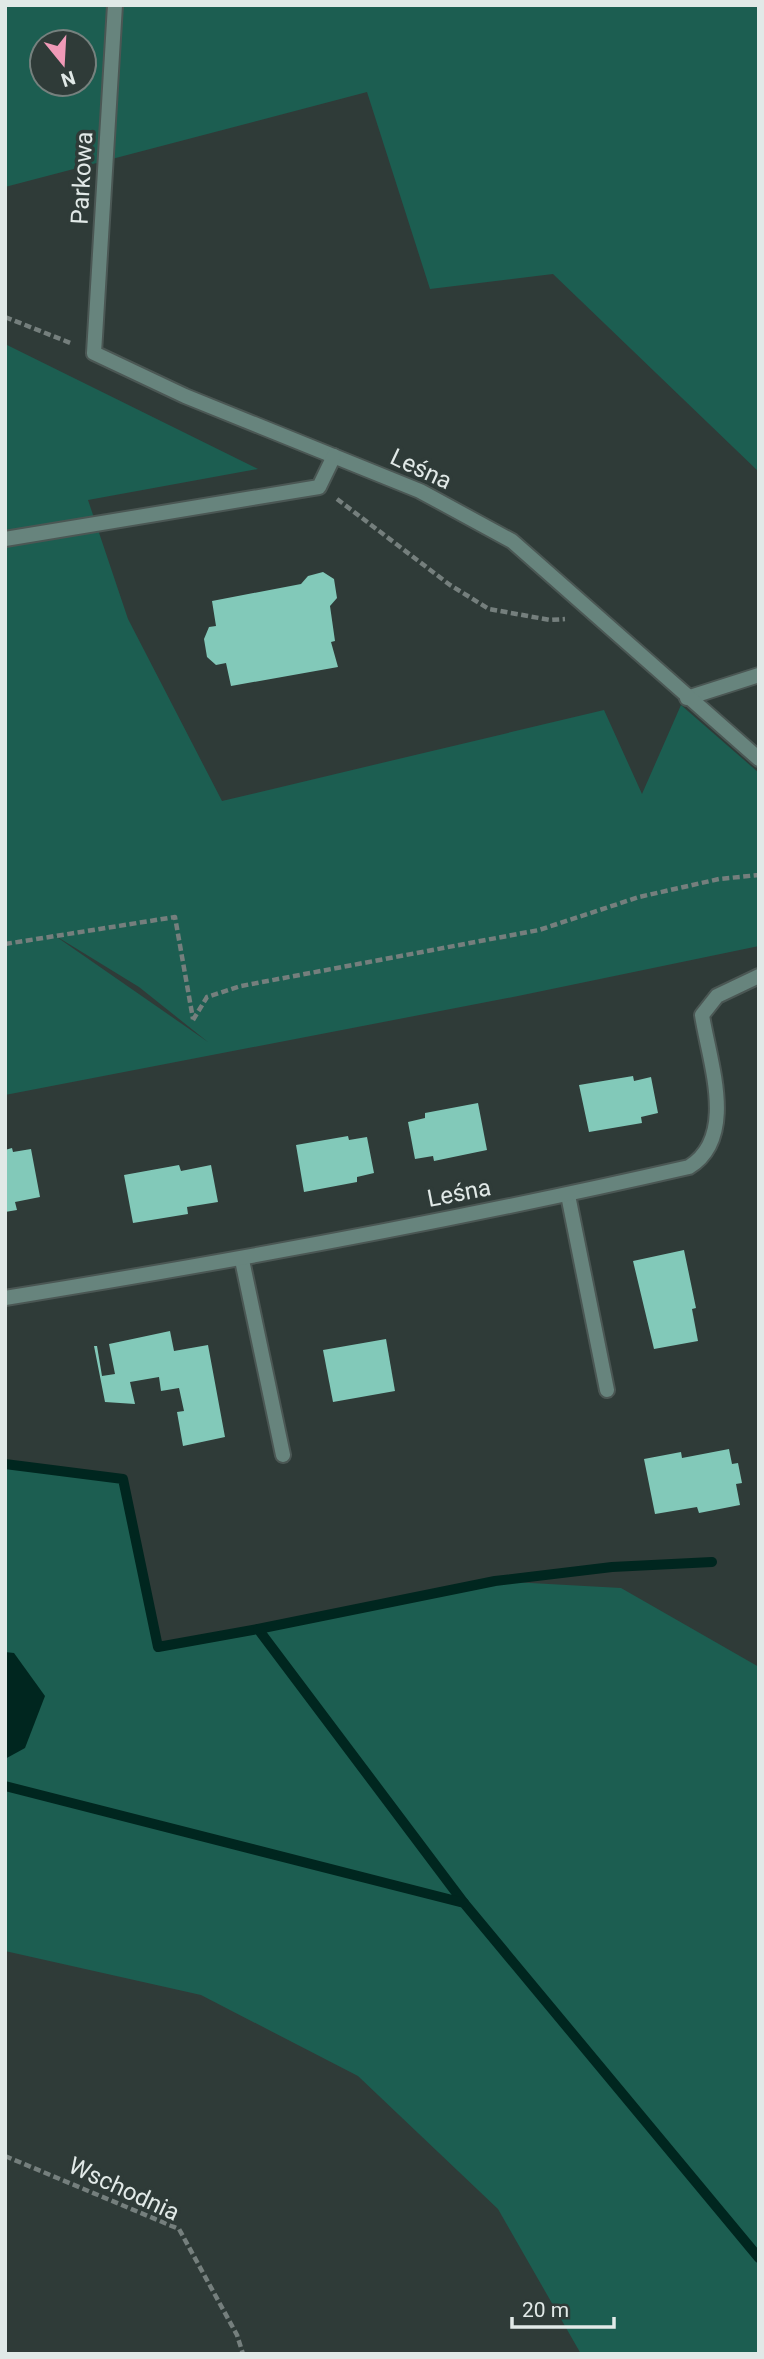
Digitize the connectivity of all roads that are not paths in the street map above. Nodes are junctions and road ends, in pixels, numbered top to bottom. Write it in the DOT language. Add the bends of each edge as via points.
graph roads {
  1 [pos="115,5"];
  2 [pos="94,353"];
  3 [pos="334,456"];
  4 [pos="5,539"];
  5 [pos="759,675"];
  6 [pos="687,698"];
  7 [pos="759,759"];
  8 [pos="759,976"];
  9 [pos="568,1195"];
  10 [pos="242,1260"];
  11 [pos="5,1297"];
  12 [pos="607,1390"];
  13 [pos="283,1455"];
  1 -- 2 [label="street, Parkowa"];
  2 -- 3 [label="street, Leśna"];
  3 -- 4 [label="street" via="319,486"];
  3 -- 6 [label="street, Leśna" via="420,491 512,541"];
  5 -- 6 [label="street"];
  6 -- 7 [label="street, Leśna"];
  8 -- 9 [label="street, Leśna" via="717,996 702,1015 717,1114 713,1142 704,1158 689,1167"];
  9 -- 10 [label="street, Leśna"];
  9 -- 12 [label="street"];
  10 -- 11 [label="street, Leśna"];
  10 -- 13 [label="street"];
}
